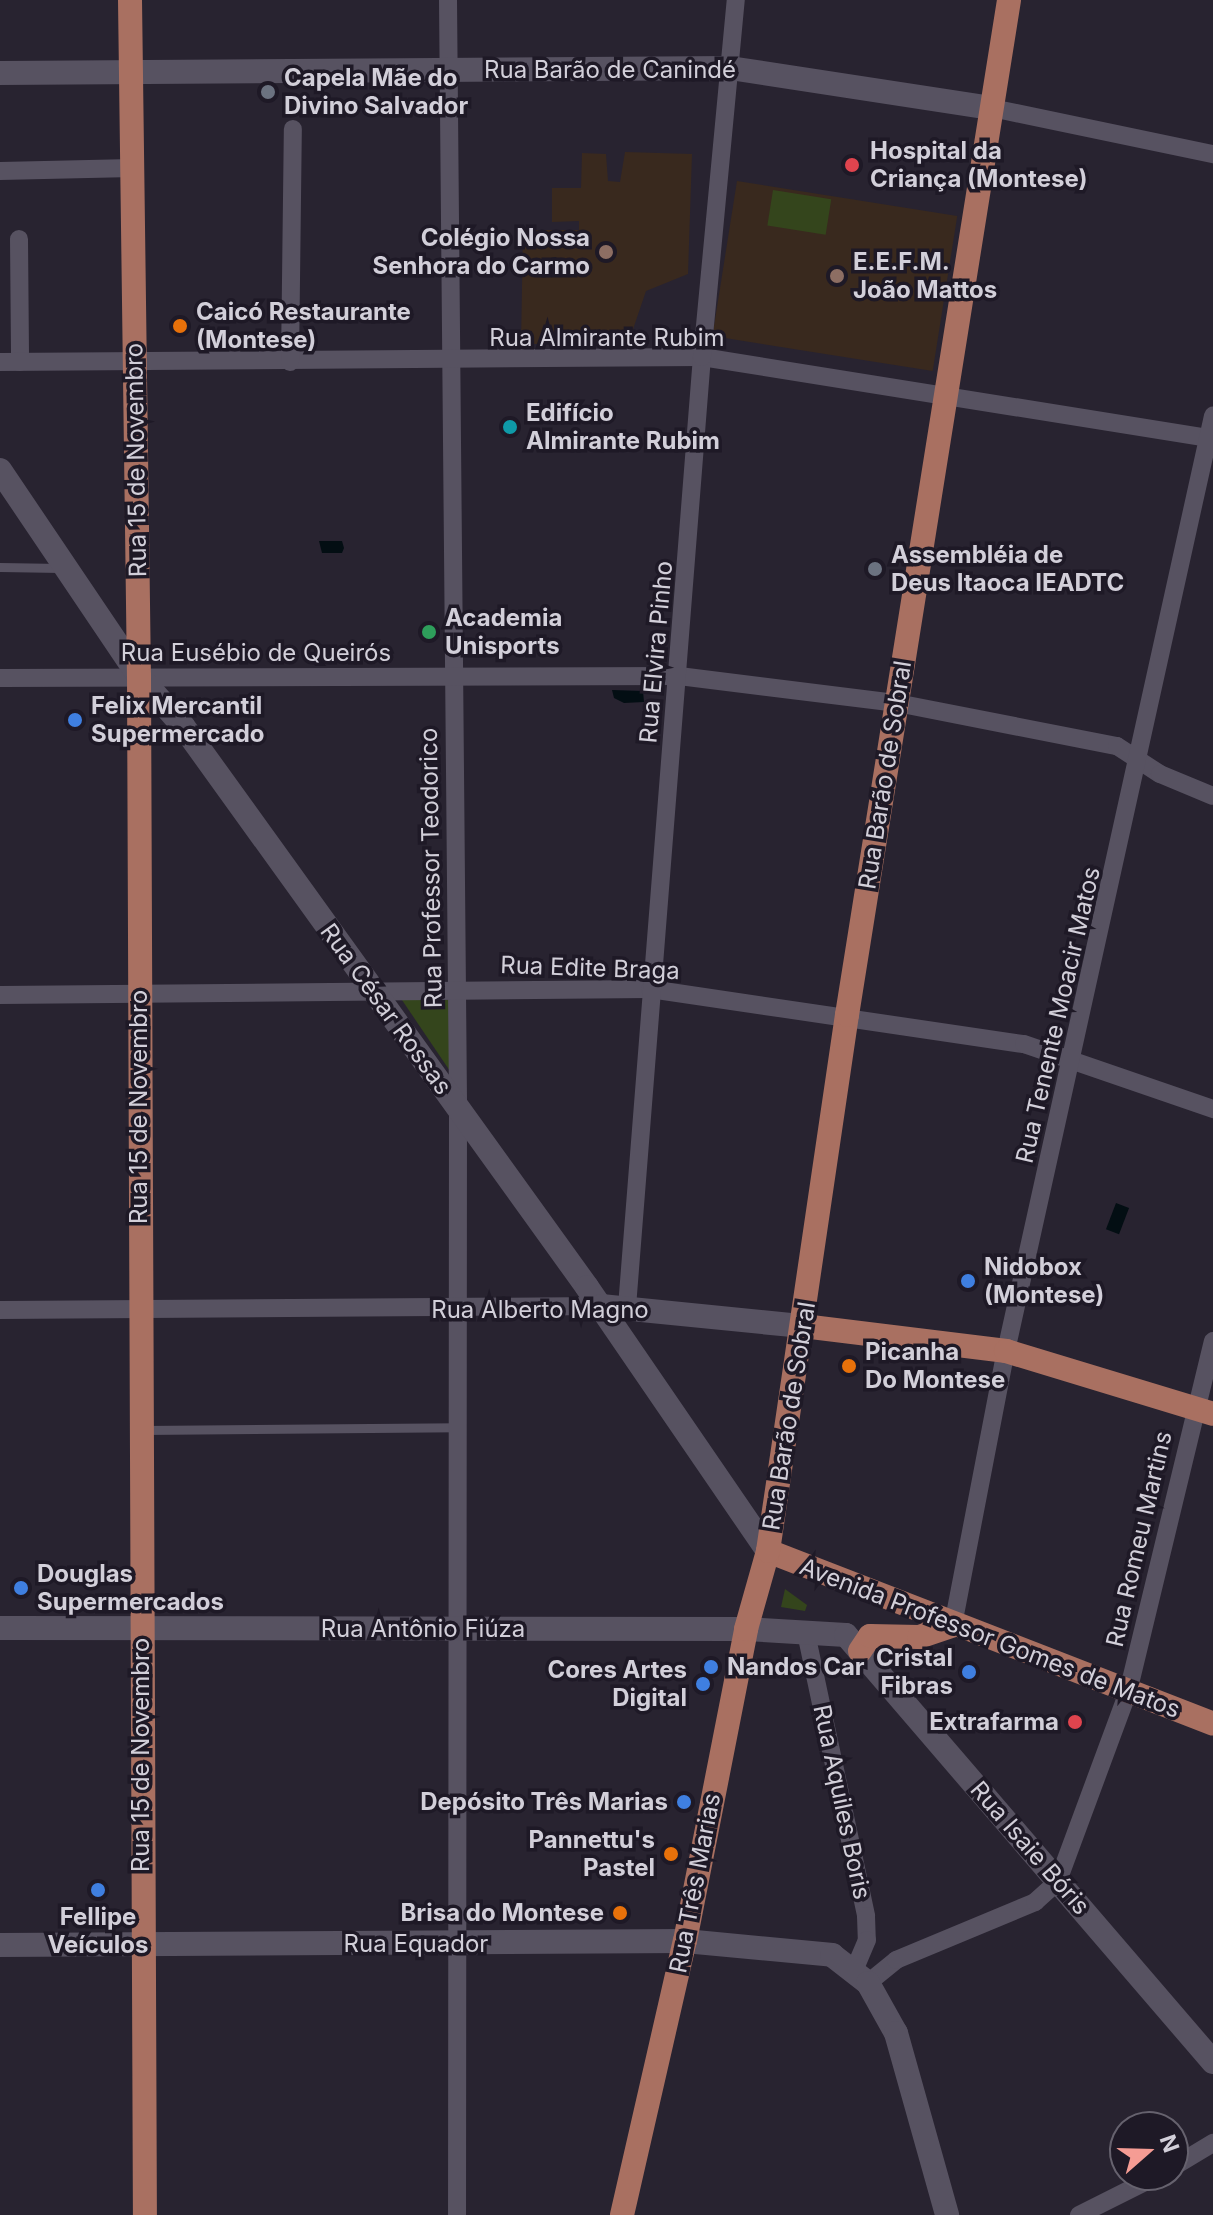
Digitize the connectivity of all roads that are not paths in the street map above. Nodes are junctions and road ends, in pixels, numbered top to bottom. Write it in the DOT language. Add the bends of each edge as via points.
graph roads {
  1 [pos="130,0"];
  2 [pos="448,0"];
  3 [pos="736,0"];
  4 [pos="1009,0"];
  5 [pos="730,68"];
  6 [pos="447,69"];
  7 [pos="131,72"];
  8 [pos="0,73"];
  9 [pos="992,108"];
  10 [pos="293,129"];
  11 [pos="1213,154"];
  12 [pos="133,168"];
  13 [pos="0,171"];
  14 [pos="19,239"];
  15 [pos="702,357"];
  16 [pos="134,360"];
  17 [pos="0,362"];
  18 [pos="20,362"];
  19 [pos="290,362"];
  20 [pos="453,362"];
  21 [pos="946,393"];
  22 [pos="1213,416"];
  23 [pos="1208,438"];
  24 [pos="0,470"];
  25 [pos="1206,484"];
  26 [pos="0,567"];
  27 [pos="68,568"];
  28 [pos="139,676"];
  29 [pos="679,676"];
  30 [pos="0,678"];
  31 [pos="451,678"];
  32 [pos="897,703"];
  33 [pos="1141,759"];
  34 [pos="1213,796"];
  35 [pos="369,988"];
  36 [pos="457,989"];
  37 [pos="650,989"];
  38 [pos="139,994"];
  39 [pos="0,995"];
  40 [pos="847,1015"];
  41 [pos="1072,1059"];
  42 [pos="458,1109"];
  43 [pos="1213,1109"];
  44 [pos="601,1306"];
  45 [pos="627,1307"];
  46 [pos="458,1309"];
  47 [pos="0,1310"];
  48 [pos="139,1310"];
  49 [pos="803,1326"];
  50 [pos="1213,1341"];
  51 [pos="1006,1351"];
  52 [pos="1204,1410"];
  53 [pos="458,1427"];
  54 [pos="139,1430"];
  55 [pos="768,1551"];
  56 [pos="953,1625"];
  57 [pos="0,1628"];
  58 [pos="141,1628"];
  59 [pos="459,1629"];
  60 [pos="746,1629"];
  61 [pos="806,1633"];
  62 [pos="853,1643"];
  63 [pos="1128,1692"];
  64 [pos="1213,1724"];
  65 [pos="1058,1881"];
  66 [pos="685,1941"];
  67 [pos="0,1945"];
  68 [pos="143,1945"];
  69 [pos="458,1945"];
  70 [pos="861,1977"];
  71 [pos="1213,2062"];
  72 [pos="1213,2143"];
  73 [pos="1189,2157"];
  74 [pos="1140,2191"];
  75 [pos="1121,2207"];
  76 [pos="627,2214"];
  77 [pos="145,2215"];
  78 [pos="457,2215"];
  79 [pos="947,2215"];
  80 [pos="1079,2215"];
  1 -- 7 [label="main road, Rua 15 de Novembro"];
  2 -- 6 [label="street, Rua Professor Teodorico"];
  3 -- 5 [label="street, Rua Elvira Pinho"];
  4 -- 9 [label="main road, Rua Barão de Sobral"];
  5 -- 6 [label="main road, Rua Barão de Canindé"];
  5 -- 9 [label="main road, Rua Barão de Canindé"];
  5 -- 15 [label="street, Rua Elvira Pinho"];
  6 -- 7 [label="main road, Rua Barão de Canindé"];
  6 -- 20 [label="street, Rua Professor Teodorico"];
  7 -- 8 [label="main road, Rua Barão de Canindé"];
  7 -- 12 [label="main road, Rua 15 de Novembro"];
  9 -- 11 [label="street, Rua Barão de Canindé"];
  9 -- 21 [label="main road, Rua Barão de Sobral"];
  10 -- 19 [label="street"];
  12 -- 13 [label="street"];
  12 -- 16 [label="main road, Rua 15 de Novembro"];
  14 -- 18 [label="street"];
  15 -- 20 [label="street, Rua Almirante Rubim"];
  15 -- 21 [label="street, Rua Almirante Rubim"];
  15 -- 29 [label="street, Rua Elvira Pinho"];
  16 -- 18 [label="street, Rua Almirante Rubim"];
  16 -- 19 [label="street, Rua Almirante Rubim"];
  16 -- 28 [label="main road, Rua 15 de Novembro"];
  17 -- 18 [label="street, Rua Almirante Rubim"];
  19 -- 20 [label="street, Rua Almirante Rubim"];
  20 -- 31 [label="street, Rua Professor Teodorico"];
  21 -- 23 [label="street, Rua Almirante Rubim"];
  21 -- 32 [label="main road, Rua Barão de Sobral"];
  22 -- 23 [label="street, Rua Tenente Moacir Matos"];
  23 -- 25 [label="street, Rua Tenente Moacir Matos"];
  24 -- 27 [label="main road, Rua César Rossas"];
  25 -- 33 [label="street, Rua Tenente Moacir Matos"];
  26 -- 27 [label="lane"];
  27 -- 28 [label="main road, Rua César Rossas"];
  28 -- 30 [label="street, Rua Eusébio de Queirós"];
  28 -- 31 [label="street, Rua Eusébio de Queirós"];
  28 -- 35 [label="main road, Rua César Rossas" via="183,726"];
  28 -- 38 [label="main road, Rua 15 de Novembro"];
  29 -- 31 [label="street, Rua Eusébio de Queirós"];
  29 -- 32 [label="street, Rua Eusébio de Queirós"];
  29 -- 37 [label="street, Rua Elvira Pinho"];
  31 -- 36 [label="street, Rua Professor Teodorico"];
  32 -- 33 [label="street, Rua Eusébio de Queirós" via="1117,746"];
  32 -- 40 [label="main road, Rua Barão de Sobral"];
  33 -- 34 [label="street, Rua Eusébio de Queirós" via="1160,774"];
  33 -- 41 [label="street, Rua Tenente Moacir Matos"];
  35 -- 36 [label="street, Rua Edite Braga"];
  35 -- 38 [label="street, Rua Edite Braga"];
  35 -- 42 [label="main road, Rua César Rossas"];
  36 -- 37 [label="street, Rua Edite Braga"];
  36 -- 42 [label="street, Rua Professor Teodorico"];
  37 -- 40 [label="street, Rua Edite Braga"];
  37 -- 45 [label="street, Rua Elvira Pinho"];
  38 -- 39 [label="street, Rua Edite Braga"];
  38 -- 48 [label="main road, Rua 15 de Novembro"];
  40 -- 41 [label="street, Rua Edite Braga" via="1024,1044"];
  40 -- 49 [label="main road, Rua Barão de Sobral"];
  41 -- 43 [label="street, Rua Edite Braga"];
  41 -- 51 [label="street, Rua Tenente Moacir Matos"];
  42 -- 44 [label="main road, Rua César Rossas"];
  42 -- 46 [label="street, Rua Professor Teodorico"];
  44 -- 45 [label="main road, Rua Alberto Magno"];
  44 -- 46 [label="street, Rua Alberto Magno"];
  44 -- 55 [label="main road, Rua César Rossas"];
  45 -- 49 [label="main road, Rua Alberto Magno"];
  46 -- 48 [label="street, Rua Alberto Magno"];
  46 -- 53 [label="street, Rua Professor Teodorico"];
  47 -- 48 [label="street, Rua Alberto Magno"];
  48 -- 54 [label="main road, Rua 15 de Novembro"];
  49 -- 51 [label="main road, Rua Alberto Magno"];
  49 -- 55 [label="main road, Rua Barão de Sobral"];
  50 -- 52 [label="street, Rua Romeu Martins"];
  51 -- 52 [label="main road, Rua Alberto Magno"];
  51 -- 56 [label="street, Rua Tenente Moacir Matos"];
  52 -- 63 [label="street, Rua Romeu Martins"];
  53 -- 54 [label="lane"];
  53 -- 59 [label="street, Rua Professor Teodorico"];
  54 -- 58 [label="main road, Rua 15 de Novembro"];
  55 -- 56 [label="main road, Avenida Professor Gomes de Matos"];
  55 -- 60 [label="main road, Rua Três Marias"];
  56 -- 62 [label="main road" via="919,1637 870,1636"];
  56 -- 63 [label="main road, Avenida Professor Gomes de Matos"];
  57 -- 58 [label="main road, Rua Antônio Fiúza"];
  58 -- 59 [label="main road, Rua Antônio Fiúza"];
  58 -- 68 [label="main road, Rua 15 de Novembro"];
  59 -- 60 [label="main road, Rua Antônio Fiúza"];
  59 -- 69 [label="street, Rua Professor Teodorico"];
  60 -- 61 [label="main road, Rua Antônio Fiúza"];
  60 -- 66 [label="main road, Rua Três Marias"];
  61 -- 62 [label="main road, Rua Antônio Fiúza"];
  61 -- 70 [label="street, Rua Aquiles Boris" via="866,1916"];
  62 -- 65 [label="main road, Rua Isaie Bóris"];
  63 -- 64 [label="main road, Avenida Professor Gomes de Matos"];
  63 -- 65 [label="street, Rua Romeu Martins"];
  65 -- 70 [label="street" via="1035,1902"];
  65 -- 71 [label="main road, Rua Isaie Bóris"];
  66 -- 69 [label="main road, Rua Equador"];
  66 -- 70 [label="main road, Rua Equador" via="832,1955"];
  66 -- 76 [label="main road, Rua Três Marias"];
  67 -- 68 [label="main road, Rua Equador"];
  68 -- 69 [label="main road, Rua Equador"];
  68 -- 77 [label="main road, Rua 15 de Novembro"];
  69 -- 78 [label="street, Rua Professor Teodorico"];
  70 -- 79 [label="main road" via="896,2033"];
  72 -- 73 [label="street"];
  74 -- 75 [label="street"];
  75 -- 80 [label="street"];
}
